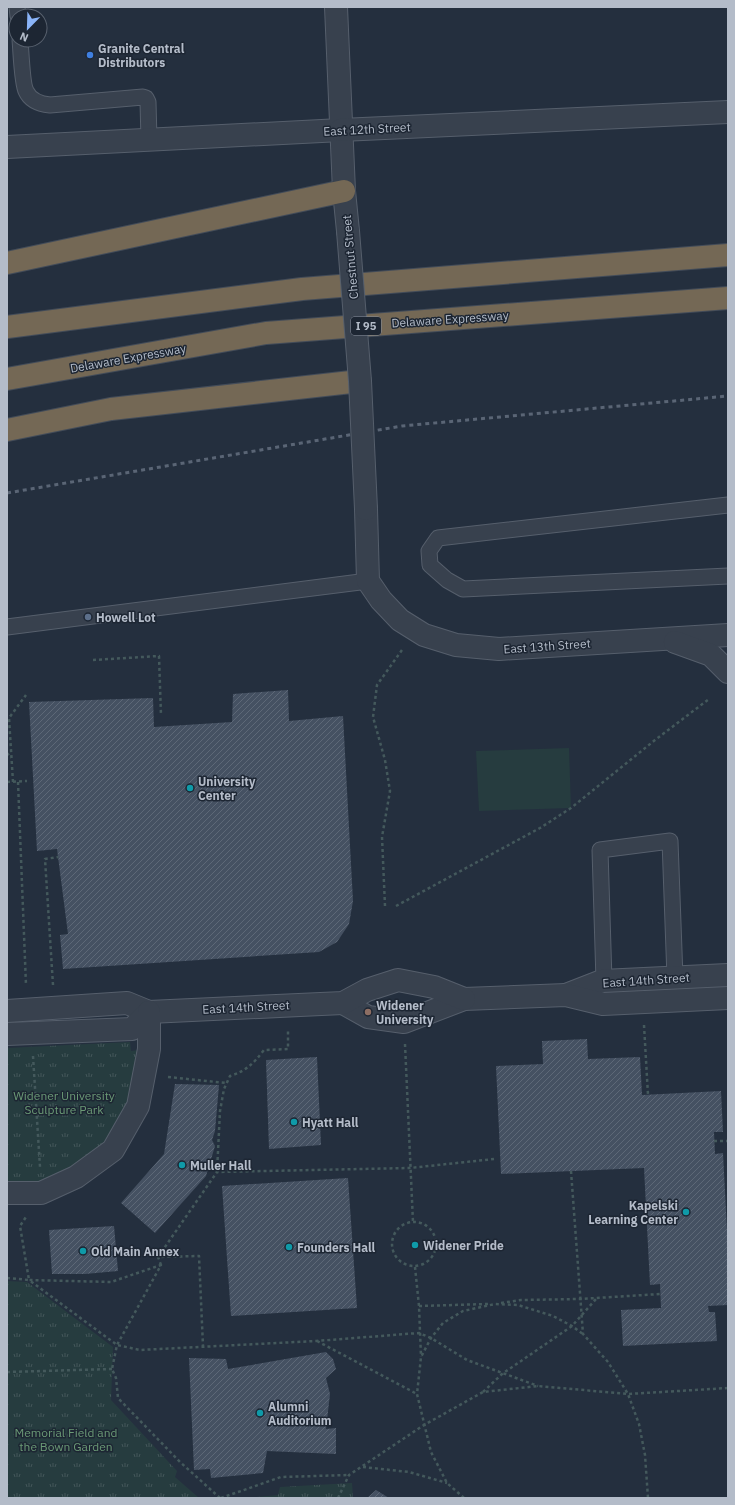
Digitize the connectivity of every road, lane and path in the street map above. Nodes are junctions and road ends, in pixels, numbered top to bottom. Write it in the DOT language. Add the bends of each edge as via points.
graph roads {
  1 [pos="336,7"];
  2 [pos="21,48"];
  3 [pos="728,112"];
  4 [pos="342,130"];
  5 [pos="150,140"];
  6 [pos="7,147"];
  7 [pos="344,191"];
  8 [pos="728,254"];
  9 [pos="7,263"];
  10 [pos="728,298"];
  11 [pos="7,327"];
  12 [pos="7,379"];
  13 [pos="360,381"];
  14 [pos="7,430"];
  15 [pos="728,505"];
  16 [pos="728,576"];
  17 [pos="368,581"];
  18 [pos="7,627"];
  19 [pos="415,630"];
  20 [pos="728,635"];
  21 [pos="667,638"];
  22 [pos="93,660"];
  23 [pos="728,672"];
  24 [pos="26,695"];
  25 [pos="709,699"];
  26 [pos="161,715"];
  27 [pos="8,718"];
  28 [pos="7,753"];
  29 [pos="12,758"];
  30 [pos="27,781"];
  31 [pos="7,782"];
  32 [pos="13,782"];
  33 [pos="18,782"];
  34 [pos="58,858"];
  35 [pos="385,906"];
  36 [pos="396,906"];
  37 [pos="728,975"];
  38 [pos="675,978"];
  39 [pos="604,981"];
  40 [pos="566,995"];
  41 [pos="728,998"];
  42 [pos="464,999"];
  43 [pos="642,1002"];
  44 [pos="343,1003"];
  45 [pos="287,1005"];
  46 [pos="54,1008"];
  47 [pos="17,1010"];
  48 [pos="149,1012"];
  49 [pos="404,1022"];
  50 [pos="32,1033"];
  51 [pos="7,1034"];
  52 [pos="162,1076"];
  53 [pos="226,1083"];
  54 [pos="648,1095"];
  55 [pos="714,1141"];
  56 [pos="728,1141"];
  57 [pos="494,1159"];
  58 [pos="410,1168"];
  59 [pos="571,1171"];
  60 [pos="217,1172"];
  61 [pos="7,1193"];
  62 [pos="41,1193"];
  63 [pos="413,1222"];
  64 [pos="158,1257"];
  65 [pos="161,1265"];
  66 [pos="415,1267"];
  67 [pos="7,1278"];
  68 [pos="29,1280"];
  69 [pos="660,1294"];
  70 [pos="580,1299"];
  71 [pos="596,1299"];
  72 [pos="495,1304"];
  73 [pos="419,1306"];
  74 [pos="582,1314"];
  75 [pos="572,1326"];
  76 [pos="419,1334"];
  77 [pos="583,1334"];
  78 [pos="431,1338"];
  79 [pos="316,1341"];
  80 [pos="117,1346"];
  81 [pos="203,1346"];
  82 [pos="421,1357"];
  83 [pos="112,1369"];
  84 [pos="7,1372"];
  85 [pos="502,1374"];
  86 [pos="538,1386"];
  87 [pos="728,1388"];
  88 [pos="483,1392"];
  89 [pos="417,1394"];
  90 [pos="628,1394"];
  91 [pos="424,1425"];
  92 [pos="362,1466"];
  93 [pos="349,1475"];
  94 [pos="447,1483"];
  95 [pos="221,1498"];
  96 [pos="338,1498"];
  97 [pos="464,1498"];
  98 [pos="648,1498"];
  1 -- 4 [label="street, Chestnut Street"];
  2 -- 5 [label="lane" via="25,90 37,102 50,105 146,98"];
  3 -- 4 [label="street, East 12th Street"];
  4 -- 5 [label="street, East 12th Street"];
  4 -- 7 [label="street, Chestnut Street"];
  5 -- 6 [label="street, East 12th Street"];
  7 -- 9 [label="highway"];
  7 -- 13 [label="street, Chestnut Street, bridge"];
  8 -- 11 [label="highway" via="302,289"];
  10 -- 12 [label="highway, Delaware Expressway / I 95" via="266,333"];
  13 -- 14 [label="highway" via="111,409"];
  13 -- 17 [label="street, Chestnut Street, bridge"];
  15 -- 16 [label="lane" via="438,538 429,551 430,565 447,580 463,589"];
  17 -- 18 [label="lane"];
  17 -- 19 [label="street, East 13th Street" via="381,600 400,620"];
  19 -- 21 [label="street, East 13th Street" via="456,645 499,649"];
  19 -- 35 [label="path" via="377,685 373,716 390,791 382,837"];
  20 -- 21 [label="street, East 13th Street"];
  21 -- 23 [label="street" via="711,655"];
  22 -- 26 [label="path" via="159,656"];
  24 -- 27 [label="path"];
  25 -- 36 [label="path" via="571,808 540,828"];
  27 -- 29 [label="path"];
  28 -- 29 [label="path"];
  29 -- 32 [label="path"];
  30 -- 33 [label="path"];
  31 -- 32 [label="path"];
  32 -- 33 [label="path"];
  33 -- 47 [label="path"];
  34 -- 46 [label="path" via="46,859"];
  37 -- 38 [label="street, East 14th Street"];
  38 -- 39 [label="street, East 14th Street"];
  38 -- 39 [label="lane" via="670,841 600,850"];
  39 -- 40 [label="street, East 14th Street"];
  40 -- 42 [label="street, East 14th Street"];
  40 -- 43 [label="street, East 14th Street" via="603,1004"];
  41 -- 43 [label="street, East 14th Street"];
  42 -- 44 [label="street, East 14th Street" via="434,987 398,980 367,990"];
  42 -- 49 [label="street, East 14th Street"];
  43 -- 54 [label="path"];
  44 -- 45 [label="street, East 14th Street"];
  44 -- 49 [label="street, East 14th Street" via="368,1017"];
  45 -- 48 [label="street, East 14th Street"];
  45 -- 53 [label="path" via="288,1048 264,1050 242,1072 230,1076"];
  46 -- 47 [label="street, East 14th Street"];
  46 -- 48 [label="street, East 14th Street" via="127,1003"];
  48 -- 50 [label="street" via="132,1029"];
  48 -- 62 [label="street" via="149,1049 138,1106 113,1150 76,1177"];
  49 -- 58 [label="path"];
  50 -- 51 [label="street"];
  50 -- 62 [label="path"];
  52 -- 53 [label="path"];
  53 -- 60 [label="path" via="220,1111"];
  55 -- 56 [label="path"];
  57 -- 58 [label="path"];
  58 -- 60 [label="path"];
  58 -- 63 [label="path"];
  59 -- 70 [label="path"];
  60 -- 64 [label="path"];
  61 -- 62 [label="street"];
  62 -- 68 [label="path" via="20,1226"];
  63 -- 66 [label="path" via="405,1223 398,1228 394,1234 392,1249 400,1262"];
  63 -- 66 [label="path" via="420,1222 432,1230 437,1243 433,1257 422,1266"];
  64 -- 65 [label="path"];
  64 -- 81 [label="path" via="199,1256"];
  65 -- 68 [label="path" via="111,1282"];
  65 -- 80 [label="path"];
  66 -- 73 [label="path"];
  67 -- 68 [label="path"];
  68 -- 80 [label="path"];
  69 -- 71 [label="path"];
  70 -- 71 [label="path"];
  70 -- 72 [label="path" via="521,1300"];
  70 -- 74 [label="path"];
  71 -- 74 [label="path"];
  72 -- 73 [label="path"];
  72 -- 75 [label="path" via="518,1305 553,1316"];
  72 -- 78 [label="path" via="463,1311 443,1323"];
  73 -- 76 [label="path"];
  74 -- 75 [label="path"];
  74 -- 77 [label="path"];
  75 -- 77 [label="path"];
  75 -- 85 [label="path"];
  76 -- 78 [label="path"];
  76 -- 79 [label="path"];
  76 -- 82 [label="path"];
  77 -- 90 [label="path" via="608,1362"];
  78 -- 82 [label="path"];
  78 -- 85 [label="path" via="467,1360"];
  79 -- 81 [label="path"];
  79 -- 89 [label="path"];
  80 -- 81 [label="path" via="140,1350"];
  80 -- 83 [label="path"];
  82 -- 89 [label="path"];
  83 -- 84 [label="path"];
  83 -- 95 [label="path" via="116,1378 118,1398 180,1462"];
  85 -- 86 [label="path"];
  85 -- 88 [label="path"];
  86 -- 88 [label="path"];
  86 -- 90 [label="path"];
  87 -- 90 [label="path"];
  88 -- 91 [label="path"];
  89 -- 91 [label="path"];
  90 -- 98 [label="path" via="639,1424 645,1455"];
  91 -- 92 [label="path"];
  91 -- 94 [label="path" via="431,1452"];
  92 -- 93 [label="path"];
  92 -- 94 [label="path" via="409,1472"];
  93 -- 95 [label="path" via="281,1477"];
  93 -- 96 [label="path"];
  94 -- 97 [label="path"];
}
